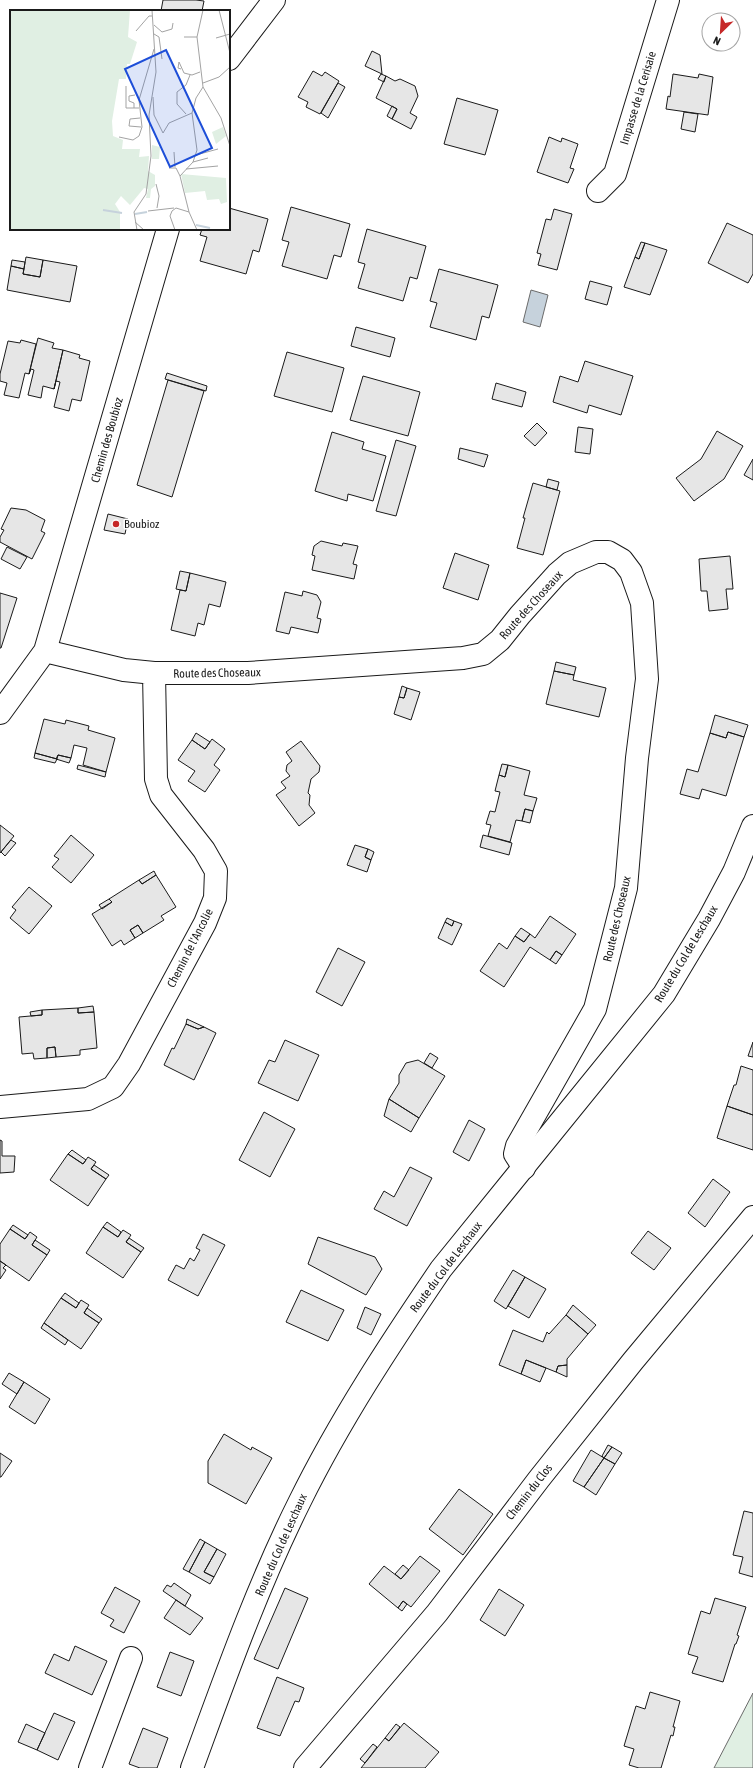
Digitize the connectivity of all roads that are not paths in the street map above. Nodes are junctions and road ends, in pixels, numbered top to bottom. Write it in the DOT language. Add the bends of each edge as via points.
graph roads {
  1 [pos="274,0"];
  2 [pos="668,0"];
  3 [pos="230,58"];
  4 [pos="598,191"];
  5 [pos="168,230"];
  6 [pos="45,651"];
  7 [pos="154,673"];
  8 [pos="0,713"];
  9 [pos="753,826"];
  10 [pos="0,1107"];
  11 [pos="524,1168"];
  12 [pos="753,1217"];
  13 [pos="131,1658"];
  14 [pos="90,1768"];
  15 [pos="192,1768"];
  16 [pos="305,1768"];
  1 -- 3 [label="street"];
  2 -- 4 [label="street, Impasse de la Cerisaie" via="615,174"];
  5 -- 6 [label="street, Chemin des Boubioz"];
  6 -- 7 [label="street, Route des Choseaux" via="124,670"];
  6 -- 8 [label="street"];
  7 -- 10 [label="street, Chemin de l'Ancolie" via="156,779 161,795 204,850 216,871 214,898 205,923 129,1064 113,1087 88,1099"];
  7 -- 11 [label="street, Route des Choseaux" via="248,673 463,658 483,654 500,640 557,574 570,563 596,552 608,552 622,560 632,572 642,603 647,679 637,758 626,888 596,1010 517,1146 515,1154"];
  9 -- 11 [label="street, Route du Col de Leschaux" via="734,872 664,994"];
  11 -- 15 [label="street, Route du Col de Leschaux" via="442,1269 405,1322 325,1452 268,1571"];
  12 -- 16 [label="street, Chemin du Clos" via="633,1361 437,1613"];
  13 -- 14 [label="street"];
}
